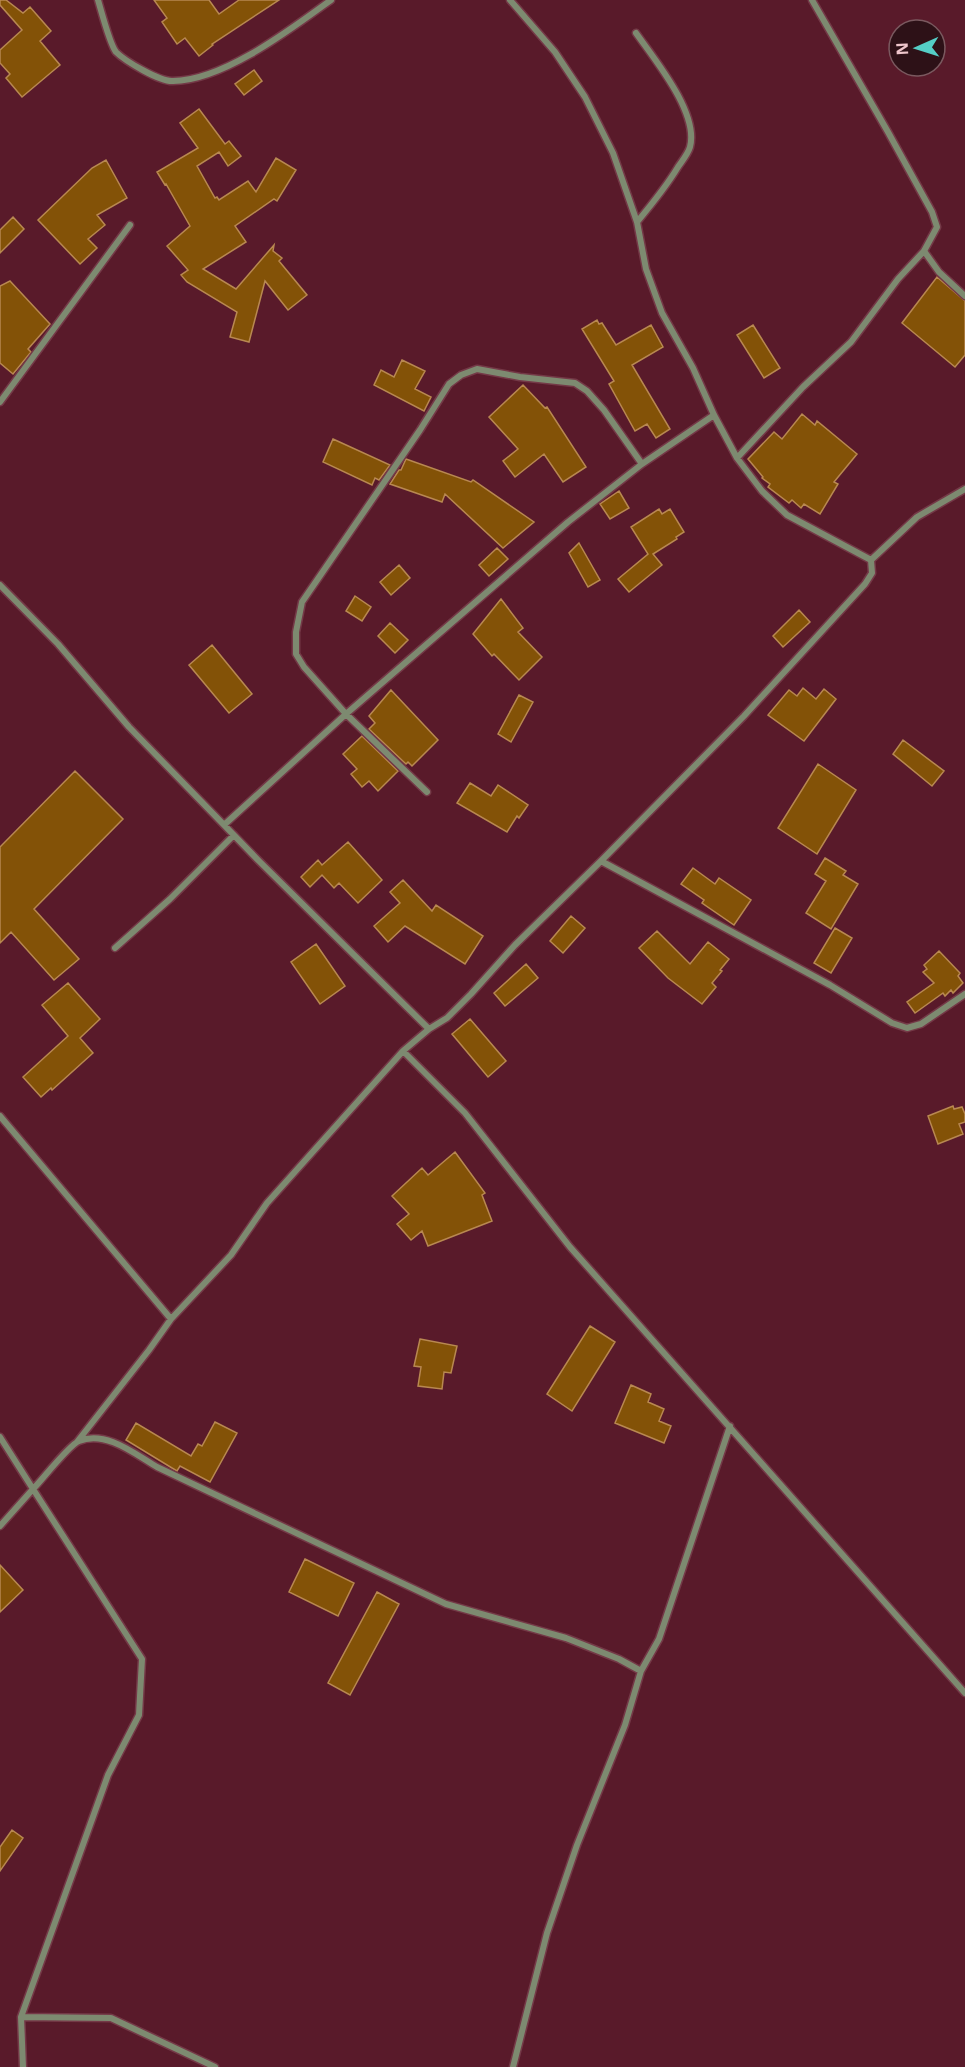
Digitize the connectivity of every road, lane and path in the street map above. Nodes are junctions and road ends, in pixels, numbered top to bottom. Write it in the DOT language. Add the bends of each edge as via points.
graph roads {
  1 [pos="98,0"];
  2 [pos="331,0"];
  3 [pos="510,0"];
  4 [pos="812,0"];
  5 [pos="636,33"];
  6 [pos="636,222"];
  7 [pos="130,225"];
  8 [pos="924,251"];
  9 [pos="965,296"];
  10 [pos="0,402"];
  11 [pos="714,415"];
  12 [pos="737,458"];
  13 [pos="642,464"];
  14 [pos="965,489"];
  15 [pos="871,560"];
  16 [pos="0,585"];
  17 [pos="346,714"];
  18 [pos="427,792"];
  19 [pos="224,825"];
  20 [pos="234,835"];
  21 [pos="602,861"];
  22 [pos="115,948"];
  23 [pos="965,994"];
  24 [pos="429,1029"];
  25 [pos="403,1051"];
  26 [pos="0,1116"];
  27 [pos="171,1319"];
  28 [pos="730,1426"];
  29 [pos="0,1437"];
  30 [pos="77,1442"];
  31 [pos="33,1489"];
  32 [pos="0,1526"];
  33 [pos="641,1671"];
  34 [pos="965,1694"];
  35 [pos="21,2017"];
  36 [pos="23,2067"];
  37 [pos="215,2067"];
  38 [pos="513,2067"];
  1 -- 2 [label="street" via="115,51 136,67 171,82 204,76 244,57"];
  3 -- 6 [label="street" via="555,52 585,97 613,153"];
  4 -- 8 [label="street" via="932,212 938,227"];
  5 -- 6 [label="street" via="688,117 691,136 690,149 665,188"];
  6 -- 11 [label="street" via="646,269 662,313"];
  7 -- 10 [label="street"];
  8 -- 9 [label="street" via="939,272"];
  8 -- 12 [label="street" via="851,342 802,387"];
  11 -- 12 [label="street"];
  11 -- 13 [label="street"];
  12 -- 15 [label="street" via="787,515"];
  13 -- 17 [label="street" via="568,522"];
  13 -- 17 [label="street" via="604,410 575,383 477,369 449,384 302,602 296,654"];
  14 -- 15 [label="street" via="917,517"];
  15 -- 21 [label="street" via="872,573 843,610"];
  16 -- 19 [label="street"];
  17 -- 18 [label="street"];
  17 -- 19 [label="street"];
  19 -- 20 [label="street"];
  20 -- 22 [label="street"];
  20 -- 24 [label="street"];
  21 -- 23 [label="street" via="892,1023 907,1028 921,1024"];
  21 -- 24 [label="street" via="447,1018"];
  24 -- 25 [label="street"];
  25 -- 27 [label="street" via="296,1169 231,1255"];
  25 -- 28 [label="street" via="465,1113 570,1247"];
  26 -- 27 [label="street"];
  27 -- 30 [label="street"];
  28 -- 33 [label="street" via="659,1639"];
  28 -- 34 [label="street"];
  29 -- 31 [label="street"];
  30 -- 31 [label="street"];
  30 -- 33 [label="street" via="98,1438 117,1444 157,1467 446,1604 566,1638"];
  31 -- 32 [label="street"];
  31 -- 35 [label="street" via="142,1659 139,1715 108,1775"];
  33 -- 38 [label="street" via="625,1725 547,1933"];
  35 -- 36 [label="street"];
  35 -- 37 [label="street" via="111,2018"];
}
